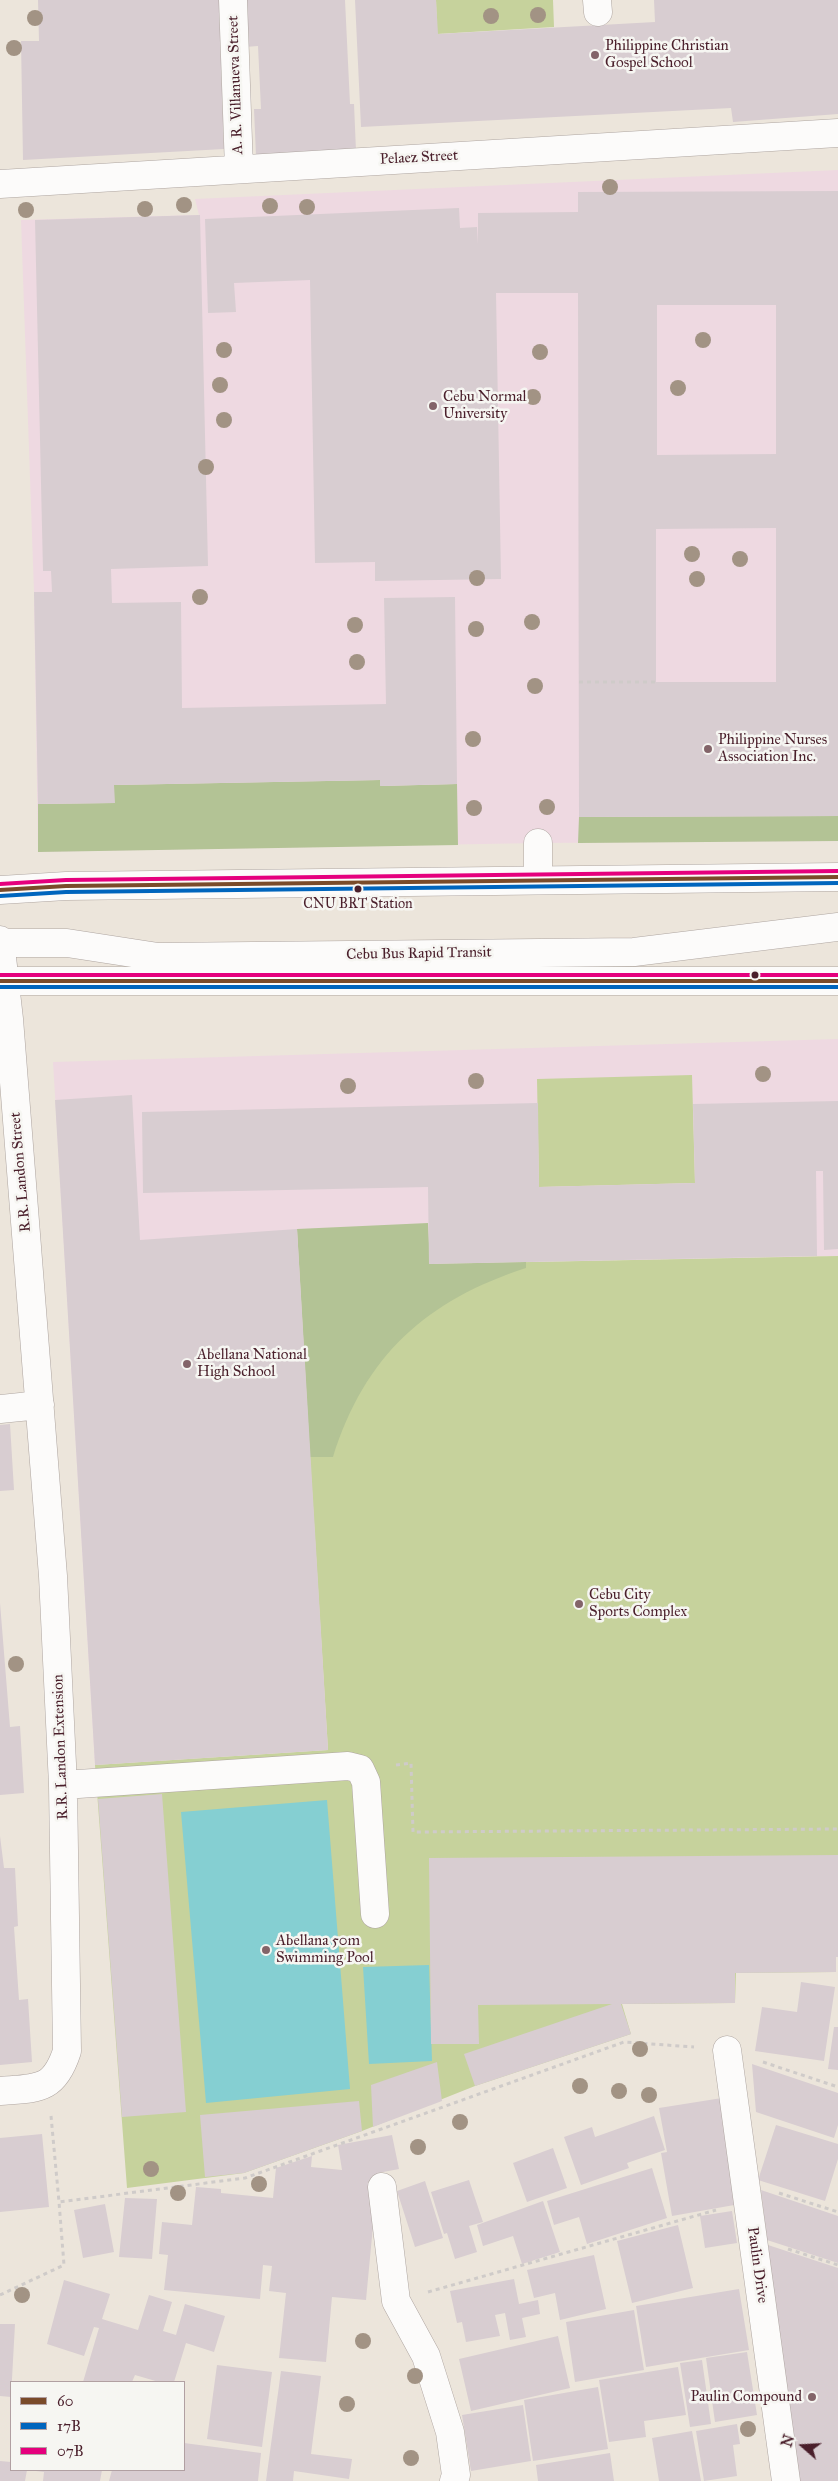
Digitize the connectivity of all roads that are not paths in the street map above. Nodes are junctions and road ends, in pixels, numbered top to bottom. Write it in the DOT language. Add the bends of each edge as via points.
graph roads {
  1 [pos="232,0"];
  2 [pos="838,133"];
  3 [pos="239,169"];
  4 [pos="0,184"];
  5 [pos="538,843"];
  6 [pos="838,877"];
  7 [pos="538,880"];
  8 [pos="0,890"];
  9 [pos="838,927"];
  10 [pos="0,942"];
  11 [pos="3,981"];
  12 [pos="838,981"];
  13 [pos="40,1405"];
  14 [pos="0,1409"];
  15 [pos="63,1785"];
  16 [pos="374,1914"];
  17 [pos="727,2050"];
  18 [pos="0,2091"];
  19 [pos="382,2187"];
  20 [pos="454,2481"];
  21 [pos="786,2481"];
  1 -- 3 [label="street, A. R. Villanueva Street"];
  2 -- 3 [label="street, Pelaez Street"];
  3 -- 4 [label="street, Pelaez Street"];
  5 -- 7 [label="street"];
  6 -- 7 [label="street"];
  7 -- 8 [label="street" via="66,886"];
  9 -- 10 [label="street, Cebu Bus Rapid Transit" via="634,952 158,957 67,943"];
  10 -- 11 [label="street, R.R. Landon Street"];
  11 -- 12 [label="street"];
  11 -- 13 [label="street, R.R. Landon Street"];
  13 -- 14 [label="street"];
  13 -- 15 [label="street, R.R. Landon Extension" via="53,1576"];
  15 -- 16 [label="street" via="338,1767 360,1769 366,1782"];
  15 -- 18 [label="street, R.R. Landon Extension" via="67,2051 60,2072 48,2084"];
  17 -- 21 [label="street, Paulin Drive"];
  19 -- 20 [label="street" via="396,2301 426,2356 450,2432"];
}
